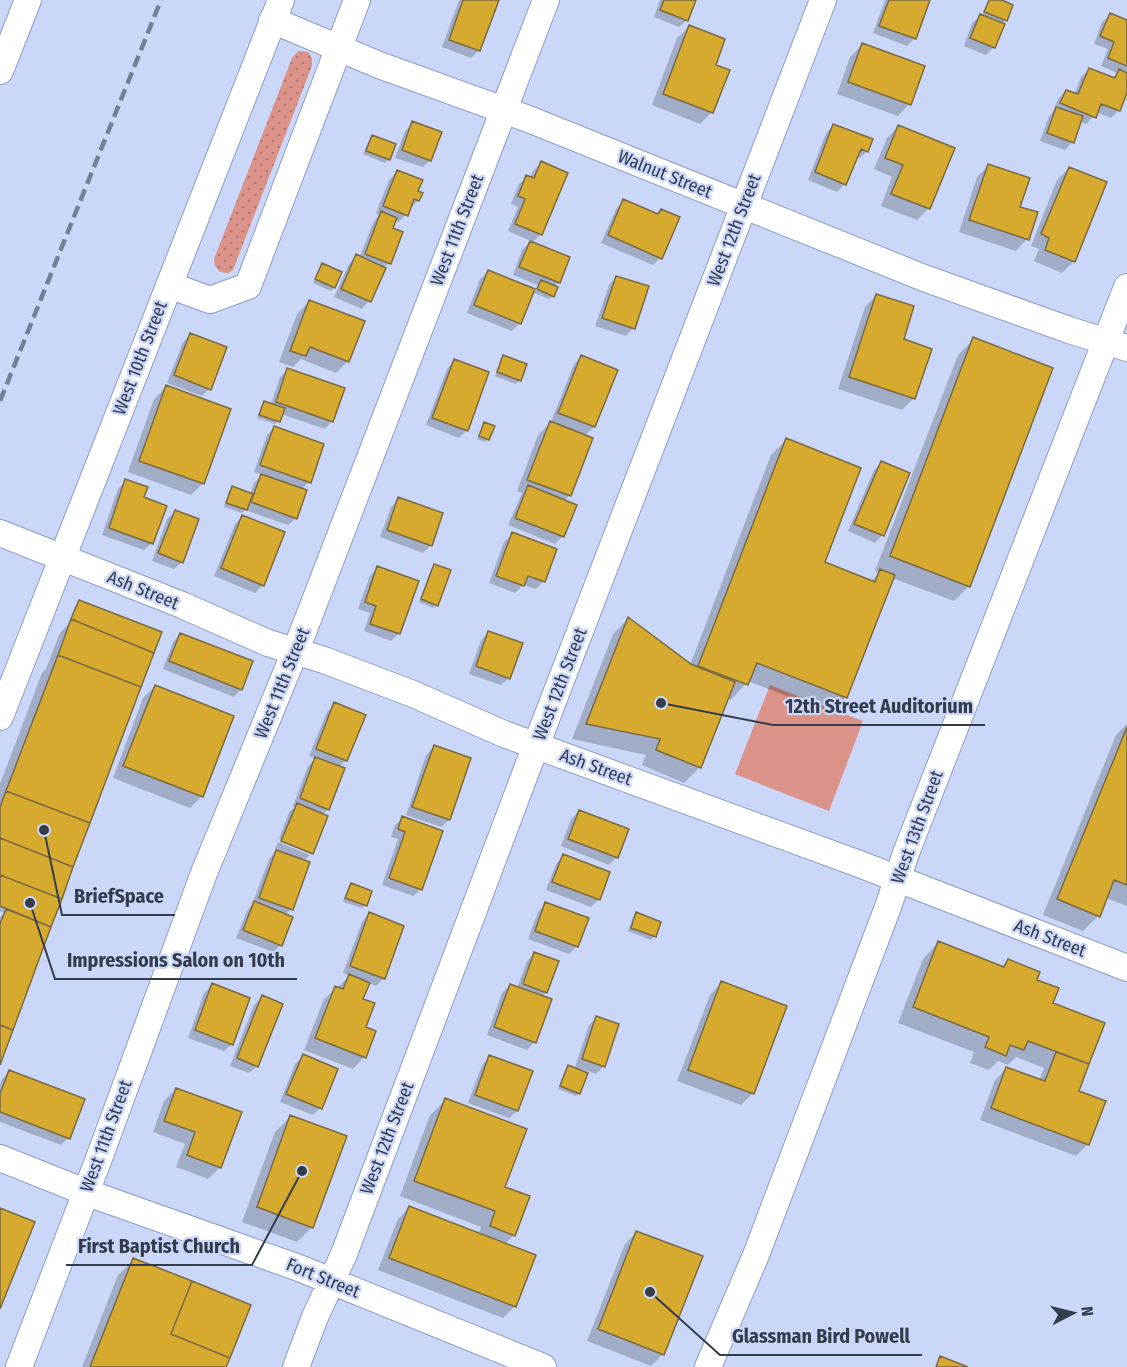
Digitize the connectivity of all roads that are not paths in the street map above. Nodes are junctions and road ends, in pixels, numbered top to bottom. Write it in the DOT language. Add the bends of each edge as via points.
graph roads {
  1 [pos="28,0"];
  2 [pos="357,0"];
  3 [pos="546,0"];
  4 [pos="823,0"];
  5 [pos="277,10"];
  6 [pos="339,48"];
  7 [pos="0,72"];
  8 [pos="504,110"];
  9 [pos="744,205"];
  10 [pos="169,285"];
  11 [pos="1127,286"];
  12 [pos="1116,345"];
  13 [pos="0,533"];
  14 [pos="62,557"];
  15 [pos="295,652"];
  16 [pos="0,717"];
  17 [pos="536,745"];
  18 [pos="898,879"];
  19 [pos="1127,968"];
  20 [pos="0,1158"];
  21 [pos="85,1192"];
  22 [pos="332,1281"];
  23 [pos="19,1367"];
  24 [pos="296,1367"];
  25 [pos="543,1367"];
  26 [pos="708,1367"];
  1 -- 7 [label="street"];
  2 -- 6 [label="street"];
  3 -- 8 [label="street, West 11th Street"];
  4 -- 9 [label="street, West 12th Street"];
  5 -- 6 [label="street, Walnut Street"];
  5 -- 10 [label="street, West 10th Street"];
  6 -- 8 [label="street, Walnut Street"];
  6 -- 10 [label="street" via="248,286 210,300"];
  8 -- 9 [label="street, Walnut Street"];
  8 -- 15 [label="street, West 11th Street"];
  9 -- 12 [label="street, Walnut Street" via="924,278"];
  9 -- 17 [label="street, West 12th Street"];
  10 -- 14 [label="street, West 10th Street"];
  11 -- 12 [label="street, West 13th Street"];
  12 -- 18 [label="street, West 13th Street"];
  13 -- 14 [label="street, Ash Street"];
  14 -- 15 [label="street, Ash Street"];
  14 -- 16 [label="street, West 10th Street"];
  15 -- 17 [label="street, Ash Street" via="413,694"];
  15 -- 21 [label="street, West 11th Street" via="204,873"];
  17 -- 18 [label="street, Ash Street"];
  17 -- 22 [label="street, West 12th Street"];
  18 -- 19 [label="street, Ash Street"];
  18 -- 26 [label="street, West 13th Street" via="756,1255"];
  20 -- 21 [label="street, Fort Street"];
  21 -- 22 [label="street, Fort Street"];
  21 -- 23 [label="street, West 11th Street"];
  22 -- 24 [label="street, West 12th Street"];
  22 -- 25 [label="street, Fort Street"];
}
